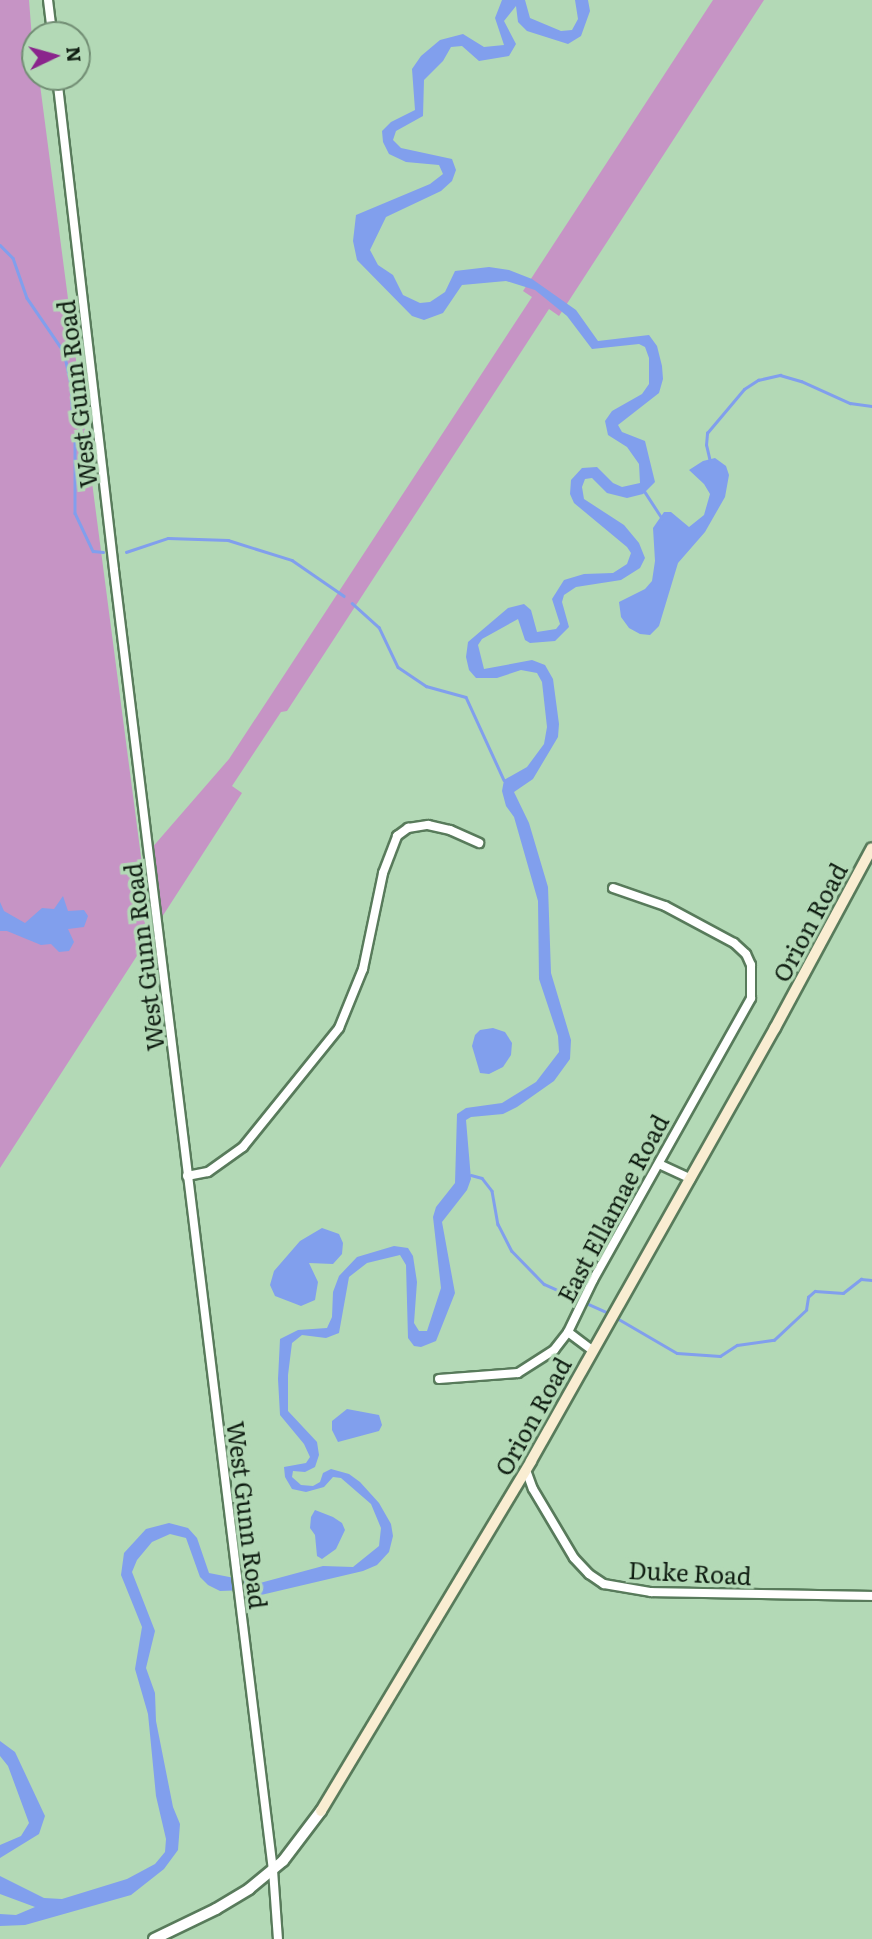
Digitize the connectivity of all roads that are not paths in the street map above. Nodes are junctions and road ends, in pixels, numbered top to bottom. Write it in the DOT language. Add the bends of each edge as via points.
graph roads {
  1 [pos="48,0"];
  2 [pos="50,21"];
  3 [pos="59,91"];
  4 [pos="479,843"];
  5 [pos="872,848"];
  6 [pos="613,888"];
  7 [pos="659,1164"];
  8 [pos="187,1176"];
  9 [pos="691,1180"];
  10 [pos="568,1332"];
  11 [pos="593,1351"];
  12 [pos="439,1378"];
  13 [pos="526,1470"];
  14 [pos="872,1596"];
  15 [pos="321,1811"];
  16 [pos="274,1870"];
  17 [pos="154,1939"];
  18 [pos="278,1939"];
  1 -- 2 [label="street"];
  3 -- 8 [label="street, West Gunn Road"];
  4 -- 8 [label="street" via="429,825 408,828 397,836 383,873 363,969 339,1027 243,1147 208,1172"];
  5 -- 9 [label="main road, Orion Road"];
  6 -- 7 [label="street, East Ellamae Road" via="665,906 734,943 746,954 752,974 751,998"];
  7 -- 9 [label="street"];
  7 -- 10 [label="street, East Ellamae Road"];
  8 -- 16 [label="street, West Gunn Road"];
  9 -- 11 [label="main road, Orion Road"];
  10 -- 11 [label="street"];
  10 -- 12 [label="street, East Ellamae Road" via="554,1350 518,1373"];
  11 -- 13 [label="main road, Orion Road"];
  13 -- 14 [label="street, Duke Road" via="574,1558 604,1584 651,1592"];
  13 -- 15 [label="main road, Orion Road"];
  15 -- 16 [label="street, Orion Road"];
  16 -- 17 [label="street, Orion Road" via="216,1909"];
  16 -- 18 [label="street"];
}
